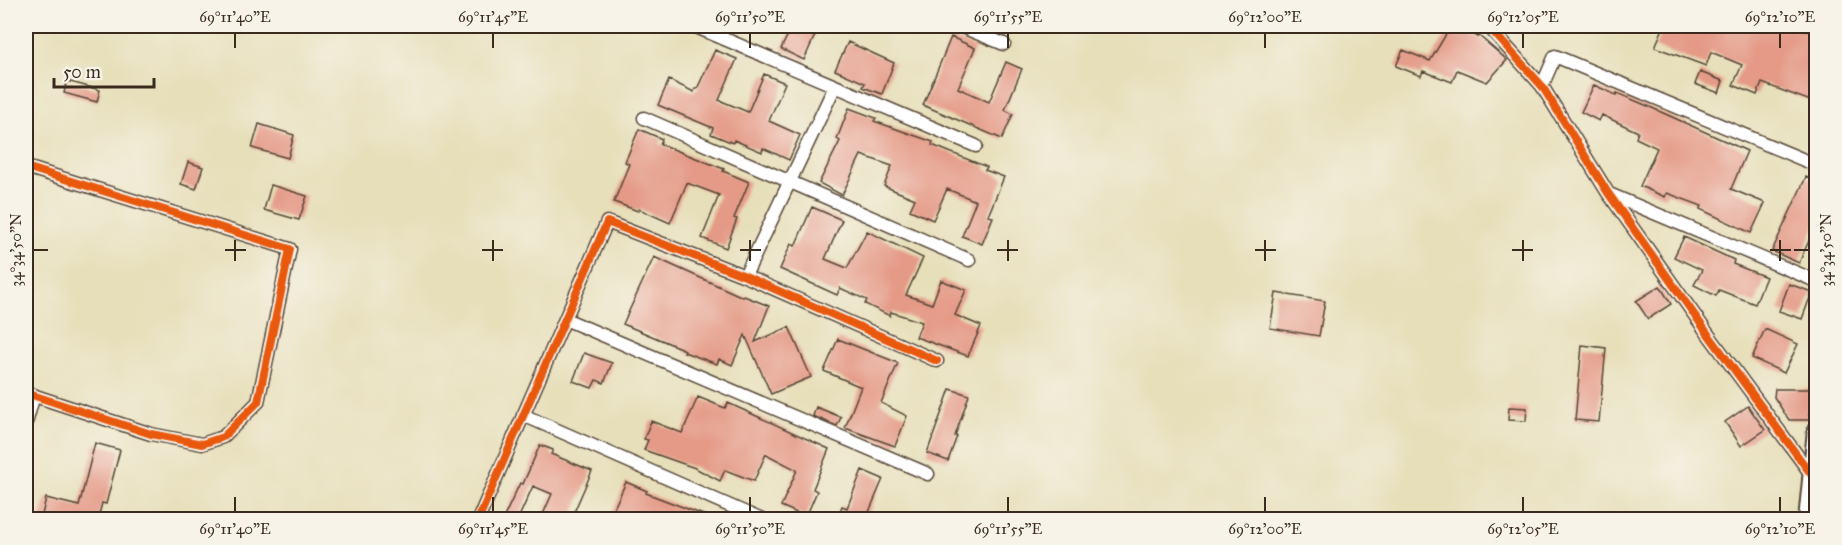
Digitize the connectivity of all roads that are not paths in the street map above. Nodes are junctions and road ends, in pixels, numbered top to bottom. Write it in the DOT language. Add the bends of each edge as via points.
graph roads {
  1 [pos="694,26"];
  2 [pos="960,26"];
  3 [pos="1488,26"];
  4 [pos="1004,44"];
  5 [pos="835,86"];
  6 [pos="1542,86"];
  7 [pos="644,118"];
  8 [pos="976,146"];
  9 [pos="1816,165"];
  10 [pos="26,167"];
  11 [pos="790,181"];
  12 [pos="1608,193"];
  13 [pos="969,260"];
  14 [pos="745,276"];
  15 [pos="1816,281"];
  16 [pos="565,320"];
  17 [pos="937,361"];
  18 [pos="30,394"];
  19 [pos="523,415"];
  20 [pos="26,423"];
  21 [pos="1816,430"];
  22 [pos="928,474"];
  23 [pos="1811,474"];
  24 [pos="480,519"];
  25 [pos="762,519"];
  26 [pos="1807,519"];
  1 -- 5 [label="street"];
  2 -- 4 [label="street"];
  3 -- 6 [label="street"];
  5 -- 8 [label="street"];
  5 -- 11 [label="street"];
  6 -- 9 [label="street" via="1555,56"];
  6 -- 12 [label="street"];
  7 -- 11 [label="street"];
  10 -- 18 [label="street" via="290,249 258,402 223,437 201,444 151,434"];
  11 -- 13 [label="street"];
  11 -- 14 [label="street"];
  12 -- 15 [label="street"];
  12 -- 23 [label="street"];
  14 -- 16 [label="street" via="607,222"];
  14 -- 17 [label="street"];
  16 -- 19 [label="street"];
  16 -- 22 [label="street"];
  18 -- 20 [label="street"];
  19 -- 24 [label="street"];
  19 -- 25 [label="street"];
  21 -- 23 [label="street"];
  23 -- 26 [label="street"];
}
